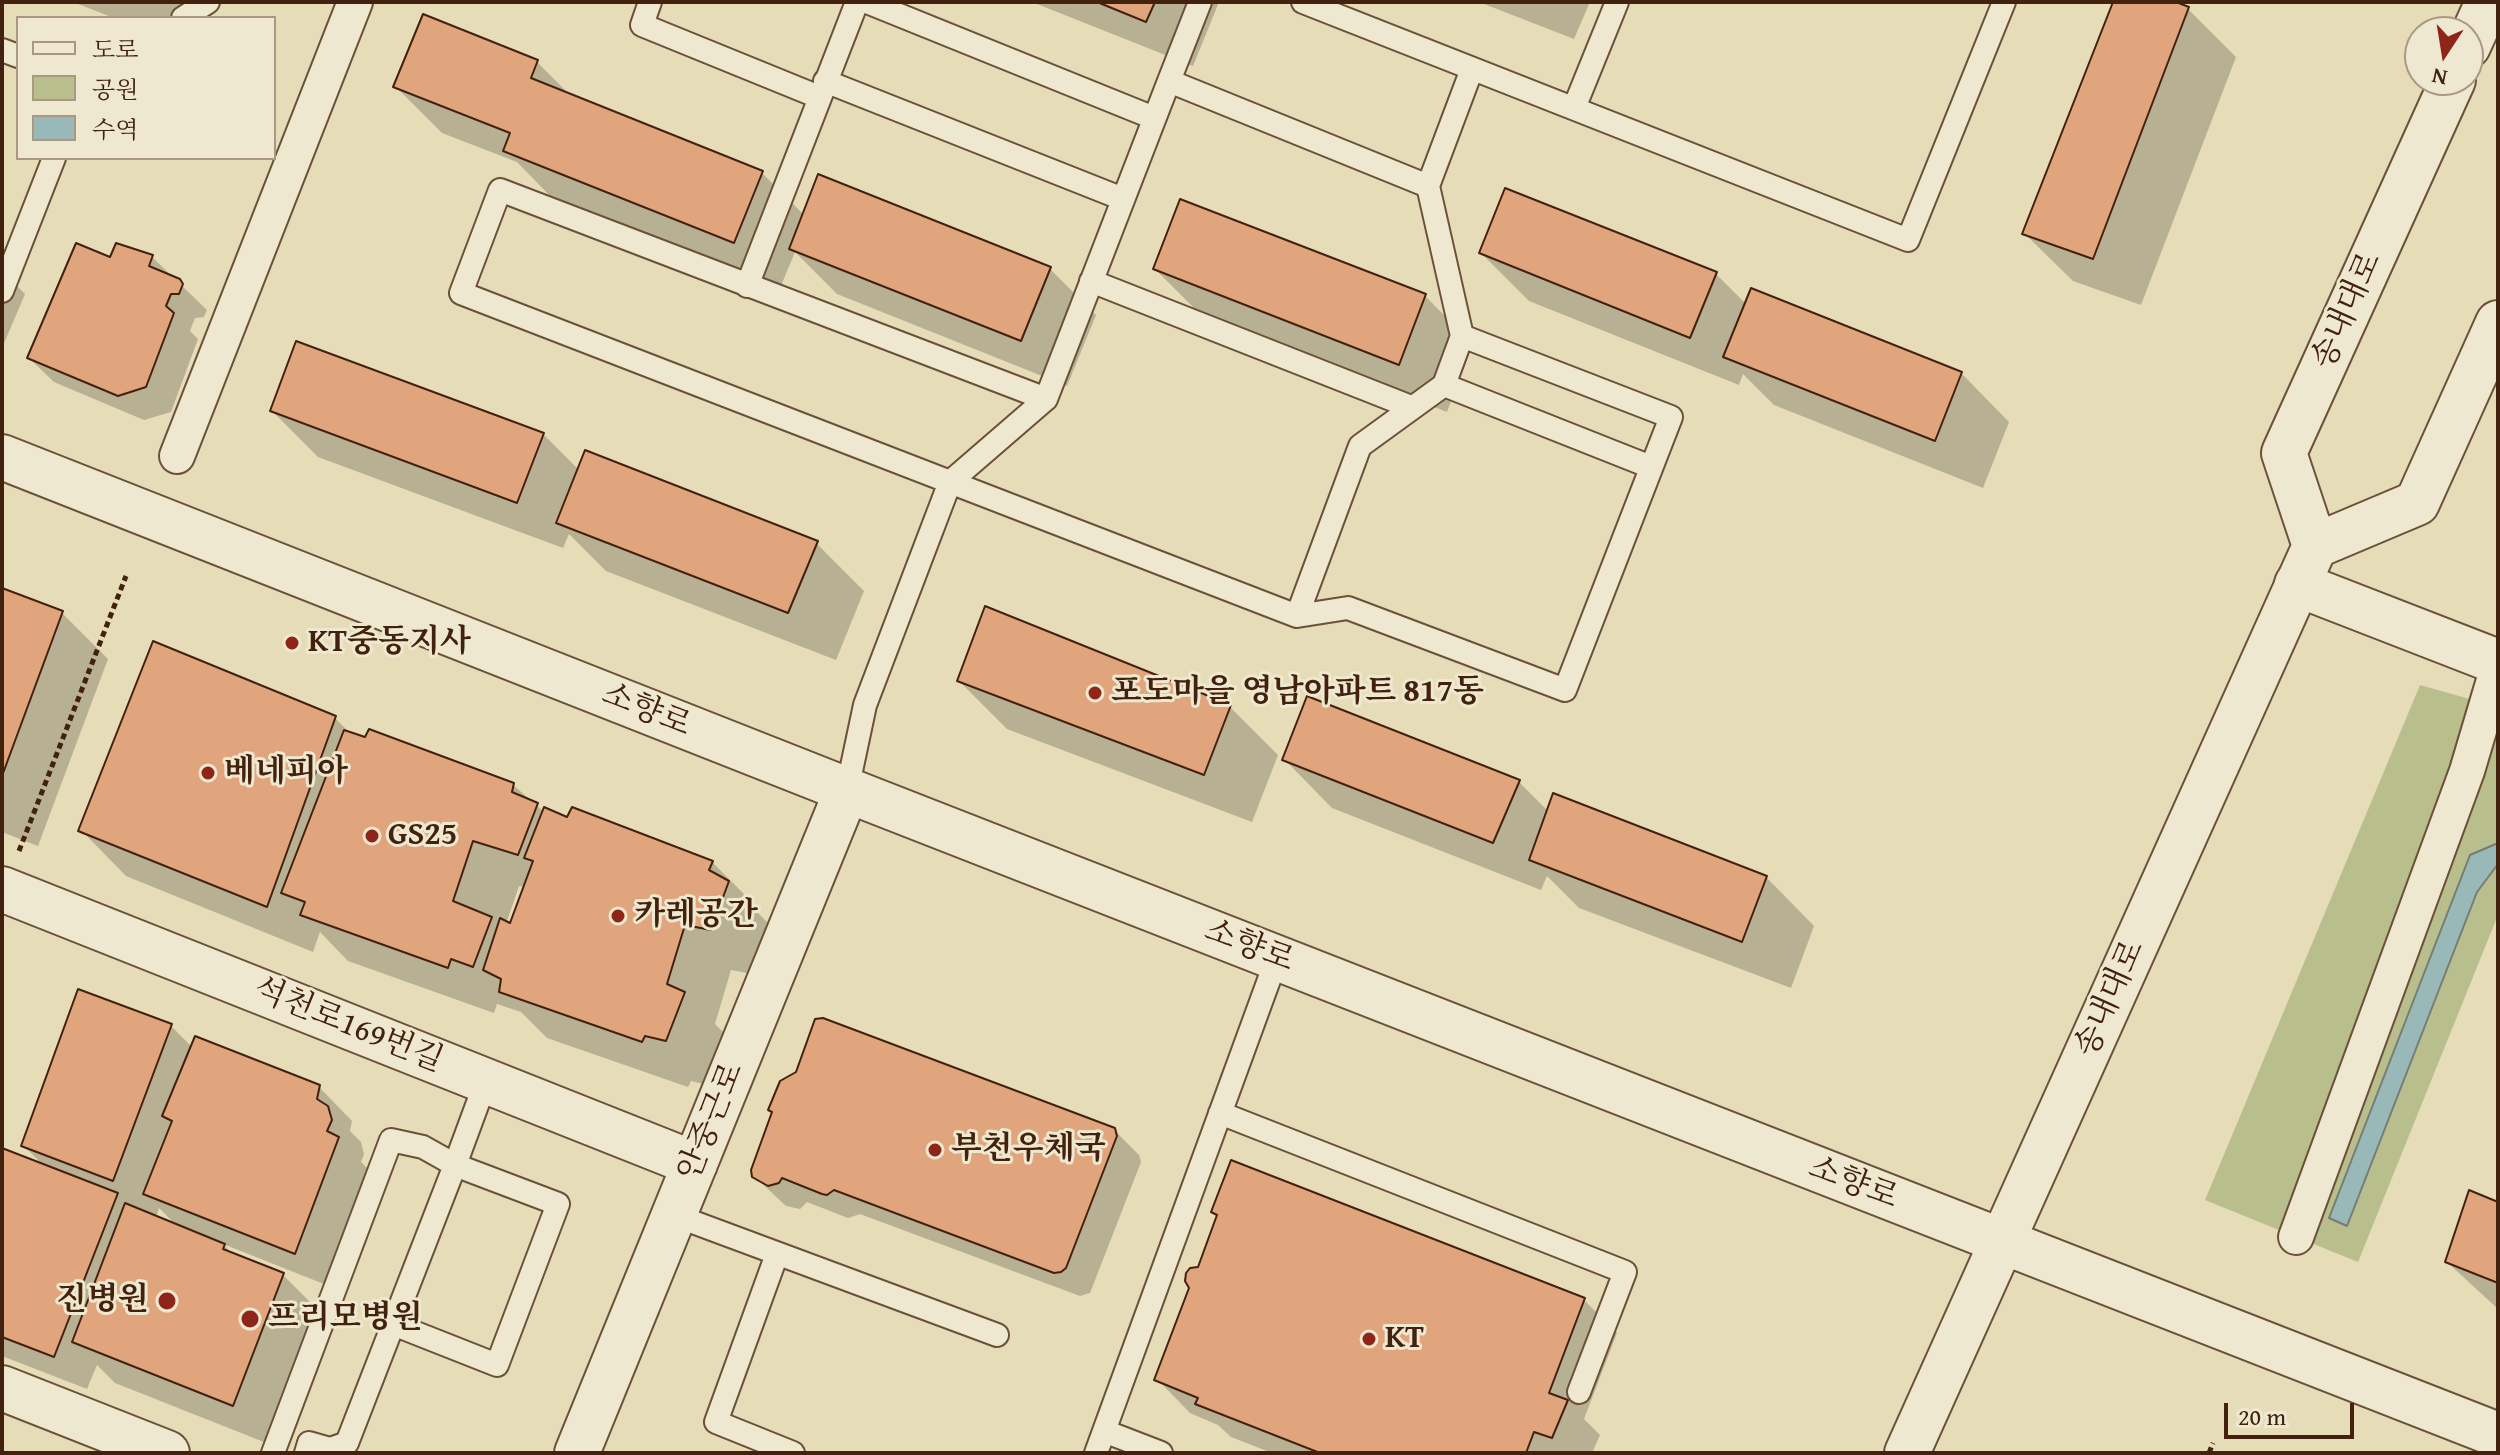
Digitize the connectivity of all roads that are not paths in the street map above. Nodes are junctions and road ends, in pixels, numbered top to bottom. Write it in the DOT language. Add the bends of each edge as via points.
graph roads {
  1 [pos="208,2"];
  2 [pos="355,2"];
  3 [pos="650,2"];
  4 [pos="857,2"];
  5 [pos="867,2"];
  6 [pos="1200,2"];
  7 [pos="1303,2"];
  8 [pos="1617,2"];
  9 [pos="2004,2"];
  10 [pos="2498,6"];
  11 [pos="186,16"];
  12 [pos="2482,16"];
  13 [pos="1472,69"];
  14 [pos="1169,81"];
  15 [pos="822,89"];
  16 [pos="2446,96"];
  17 [pos="1574,108"];
  18 [pos="1154,118"];
  19 [pos="53,160"];
  20 [pos="1428,186"];
  21 [pos="1123,199"];
  22 [pos="1091,281"];
  23 [pos="747,286"];
  24 [pos="2,291"];
  25 [pos="2498,323"];
  26 [pos="1462,336"];
  27 [pos="1444,385"];
  28 [pos="1046,399"];
  29 [pos="1411,407"];
  30 [pos="177,456"];
  31 [pos="2,457"];
  32 [pos="1651,467"];
  33 [pos="950,482"];
  34 [pos="2306,565"];
  35 [pos="1297,616"];
  36 [pos="2496,671"];
  37 [pos="847,790"];
  38 [pos="3,891"];
  39 [pos="1277,958"];
  40 [pos="486,1081"];
  41 [pos="1220,1113"];
  42 [pos="695,1164"];
  43 [pos="455,1165"];
  44 [pos="674,1215"];
  45 [pos="2296,1237"];
  46 [pos="2002,1241"];
  47 [pos="777,1254"];
  48 [pos="393,1324"];
  49 [pos="997,1335"];
  50 [pos="2,1388"];
  51 [pos="1579,1392"];
  52 [pos="1104,1431"];
  53 [pos="2489,1440"];
  54 [pos="167,1453"];
  55 [pos="273,1453"];
  56 [pos="306,1453"];
  57 [pos="577,1453"];
  58 [pos="793,1453"];
  59 [pos="1096,1453"];
  60 [pos="1161,1453"];
  61 [pos="1907,1453"];
  1 -- 11 [label="lane"];
  2 -- 30 [label="street"];
  3 -- 15 [label="lane" via="642,25"];
  4 -- 15 [label="lane"];
  5 -- 18 [label="lane"];
  6 -- 14 [label="lane"];
  7 -- 13 [label="lane"];
  8 -- 17 [label="lane"];
  9 -- 17 [label="lane" via="1908,240"];
  10 -- 12 [label="street"];
  13 -- 17 [label="lane"];
  13 -- 20 [label="lane"];
  14 -- 18 [label="lane"];
  14 -- 20 [label="lane"];
  15 -- 21 [label="lane"];
  15 -- 23 [label="lane"];
  16 -- 34 [label="street, 송내대로" via="2284,453"];
  18 -- 21 [label="lane"];
  19 -- 24 [label="lane"];
  20 -- 26 [label="lane"];
  21 -- 22 [label="lane"];
  22 -- 28 [label="lane"];
  22 -- 29 [label="lane"];
  23 -- 28 [label="lane"];
  23 -- 33 [label="lane" via="500,190 461,293"];
  25 -- 34 [label="street" via="2417,503"];
  26 -- 27 [label="lane"];
  26 -- 32 [label="lane" via="1671,417"];
  27 -- 29 [label="lane"];
  27 -- 32 [label="lane"];
  28 -- 33 [label="lane"];
  29 -- 35 [label="lane" via="1360,446"];
  31 -- 37 [label="street, 소향로"];
  32 -- 35 [label="lane" via="1565,690 1348,608"];
  33 -- 35 [label="lane"];
  33 -- 37 [label="lane" via="865,705"];
  34 -- 36 [label="street"];
  34 -- 46 [label="street, 송내대로"];
  36 -- 45 [label="street" via="2467,771"];
  37 -- 39 [label="street, 소향로"];
  37 -- 42 [label="street, 안중근로"];
  38 -- 40 [label="street, 석천로169번길"];
  39 -- 41 [label="lane"];
  39 -- 46 [label="street, 소향로"];
  40 -- 42 [label="street, 석천로169번길"];
  40 -- 43 [label="lane"];
  41 -- 51 [label="lane" via="1625,1272"];
  41 -- 52 [label="lane"];
  42 -- 44 [label="street, 안중근로"];
  43 -- 48 [label="lane"];
  43 -- 48 [label="lane" via="558,1204 497,1365"];
  43 -- 55 [label="lane" via="423,1147 391,1140"];
  44 -- 47 [label="lane"];
  44 -- 57 [label="street, 안중근로"];
  46 -- 53 [label="street, 소향로"];
  46 -- 61 [label="street, 송내대로"];
  47 -- 49 [label="lane"];
  47 -- 58 [label="lane" via="716,1422"];
  48 -- 56 [label="lane" via="347,1443 330,1449 309,1443"];
  50 -- 54 [label="street"];
  52 -- 59 [label="lane"];
  52 -- 60 [label="lane"];
}
